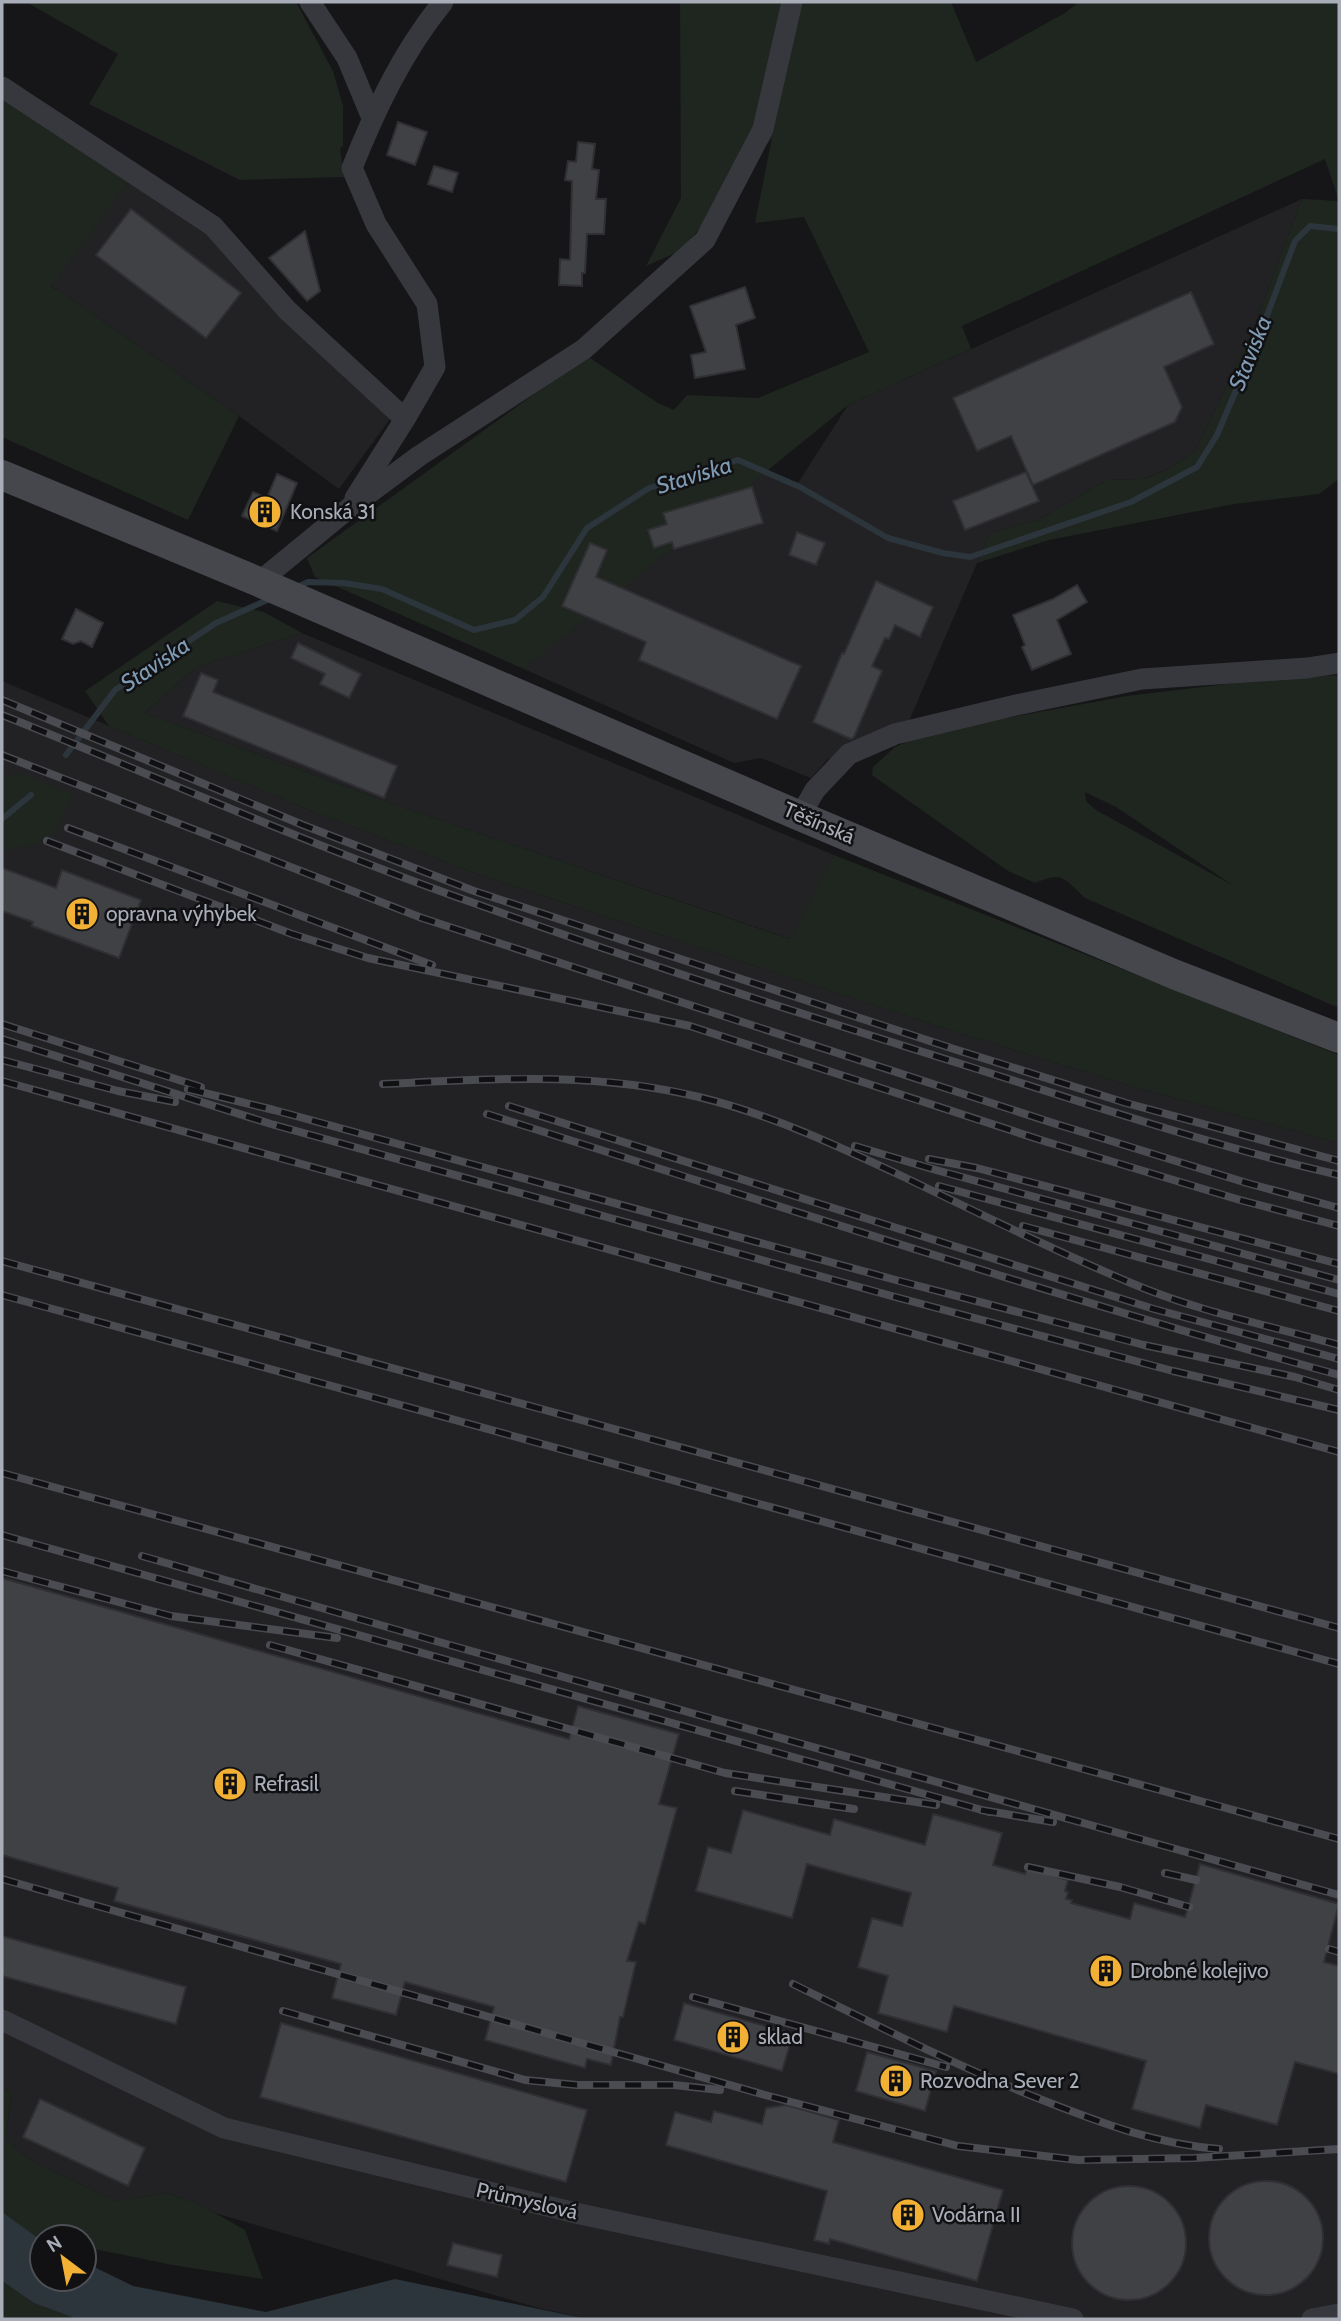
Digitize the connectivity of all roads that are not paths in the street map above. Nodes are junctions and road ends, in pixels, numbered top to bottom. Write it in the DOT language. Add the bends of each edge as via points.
graph roads {
  1 [pos="310,2"];
  2 [pos="443,2"];
  3 [pos="792,2"];
  4 [pos="2,87"];
  5 [pos="372,118"];
  6 [pos="405,419"];
  7 [pos="2,475"];
  8 [pos="348,509"];
  9 [pos="259,582"];
  10 [pos="1339,663"];
  11 [pos="800,816"];
  12 [pos="1339,1038"];
  13 [pos="2,2020"];
  14 [pos="1339,2314"];
  15 [pos="1073,2319"];
  16 [pos="1312,2319"];
  1 -- 5 [label="street" via="347,58"];
  2 -- 5 [label="street" via="426,22"];
  3 -- 8 [label="street" via="763,129 705,240 584,349 419,456"];
  4 -- 6 [label="street" via="213,226 286,310"];
  5 -- 6 [label="street" via="352,168 376,224 427,304 435,367"];
  6 -- 8 [label="street"];
  7 -- 9 [label="main road, Těšínská"];
  8 -- 9 [label="street"];
  9 -- 11 [label="main road, Těšínská"];
  10 -- 11 [label="street" via="1142,679 895,734 849,754 815,790"];
  11 -- 12 [label="main road, Těšínská" via="1176,975"];
  13 -- 15 [label="street, Průmyslová" via="224,2129 580,2214"];
  14 -- 16 [label="street"];
}
